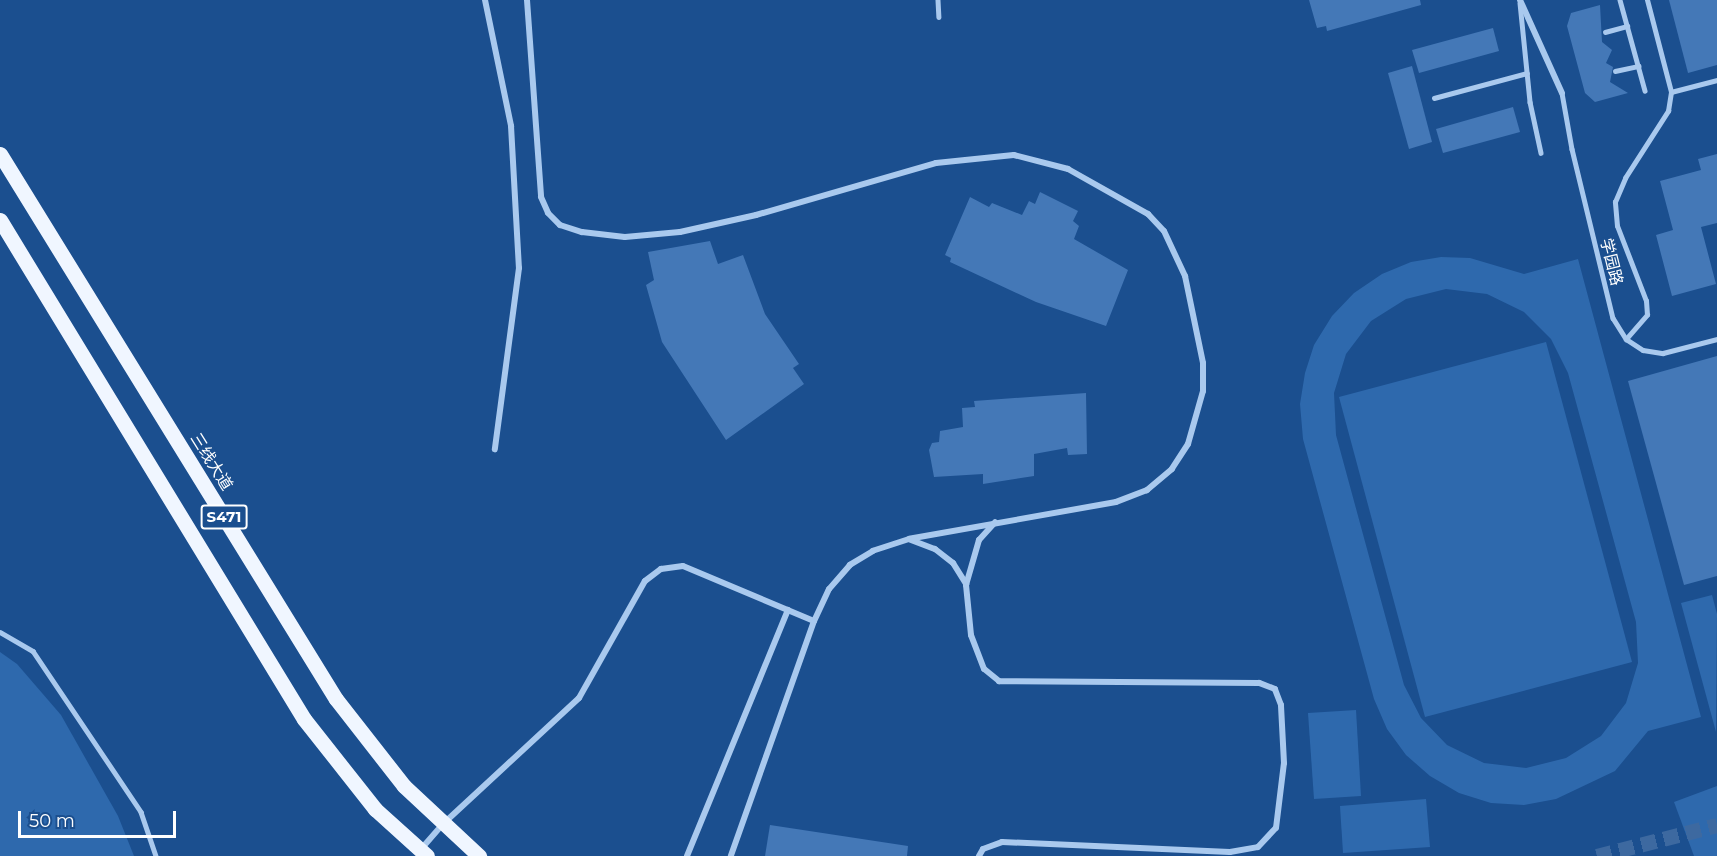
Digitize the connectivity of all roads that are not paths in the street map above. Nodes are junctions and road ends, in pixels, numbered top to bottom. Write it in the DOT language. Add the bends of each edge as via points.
graph roads {
  1 [pos="485,0"];
  2 [pos="527,0"];
  3 [pos="938,0"];
  4 [pos="1520,0"];
  5 [pos="1620,0"];
  6 [pos="1645,1"];
  7 [pos="939,17"];
  8 [pos="1627,26"];
  9 [pos="1605,32"];
  10 [pos="1638,66"];
  11 [pos="1615,71"];
  12 [pos="1527,73"];
  13 [pos="1717,80"];
  14 [pos="1645,91"];
  15 [pos="1671,92"];
  16 [pos="1562,93"];
  17 [pos="1434,98"];
  18 [pos="1541,153"];
  19 [pos="0,154"];
  20 [pos="0,220"];
  21 [pos="1626,339"];
  22 [pos="1717,339"];
  23 [pos="495,449"];
  24 [pos="995,522"];
  25 [pos="909,539"];
  26 [pos="966,585"];
  27 [pos="788,610"];
  28 [pos="814,621"];
  29 [pos="0,632"];
  30 [pos="444,823"];
  31 [pos="423,853"];
  32 [pos="156,856"];
  33 [pos="479,856"];
  34 [pos="687,856"];
  35 [pos="730,856"];
  36 [pos="980,856"];
  1 -- 23 [label="street" via="511,126 519,268"];
  2 -- 24 [label="street" via="541,197 548,213 560,225 625,237 680,232 756,215 936,163 1014,155 1068,169 1148,214 1164,231 1185,276 1203,363 1203,391 1188,444 1172,469 1136,494 1116,502"];
  3 -- 7 [label="lane"];
  4 -- 12 [label="lane"];
  4 -- 16 [label="street"];
  5 -- 8 [label="lane"];
  6 -- 15 [label="lane"];
  8 -- 9 [label="lane"];
  8 -- 10 [label="lane"];
  10 -- 11 [label="lane"];
  10 -- 14 [label="lane"];
  12 -- 17 [label="lane"];
  12 -- 18 [label="lane"];
  13 -- 15 [label="lane"];
  15 -- 21 [label="lane" via="1668,111 1625,178 1615,202 1617,225 1646,301 1647,315"];
  16 -- 21 [label="lane, 学园路" via="1602,276 1613,318"];
  19 -- 30 [label="main road, 三线大道 / S471" via="336,699 404,786"];
  20 -- 31 [label="main road, S471" via="304,719 375,808"];
  21 -- 22 [label="lane" via="1643,350 1663,353"];
  24 -- 25 [label="street"];
  24 -- 26 [label="street" via="979,540"];
  25 -- 26 [label="street" via="935,549 953,563"];
  25 -- 28 [label="street" via="873,551 850,565 829,589"];
  26 -- 36 [label="street" via="971,634 984,669 999,681 1259,683 1275,689 1281,705 1284,763 1276,828 1257,846 1230,852 1002,842 983,849"];
  27 -- 28 [label="street"];
  27 -- 30 [label="street" via="683,566 661,569 645,581 579,698"];
  27 -- 34 [label="street"];
  28 -- 35 [label="street"];
  29 -- 32 [label="lane" via="33,651 141,812"];
  30 -- 31 [label="street"];
  30 -- 33 [label="main road, 三线大道 / S471"];
}
